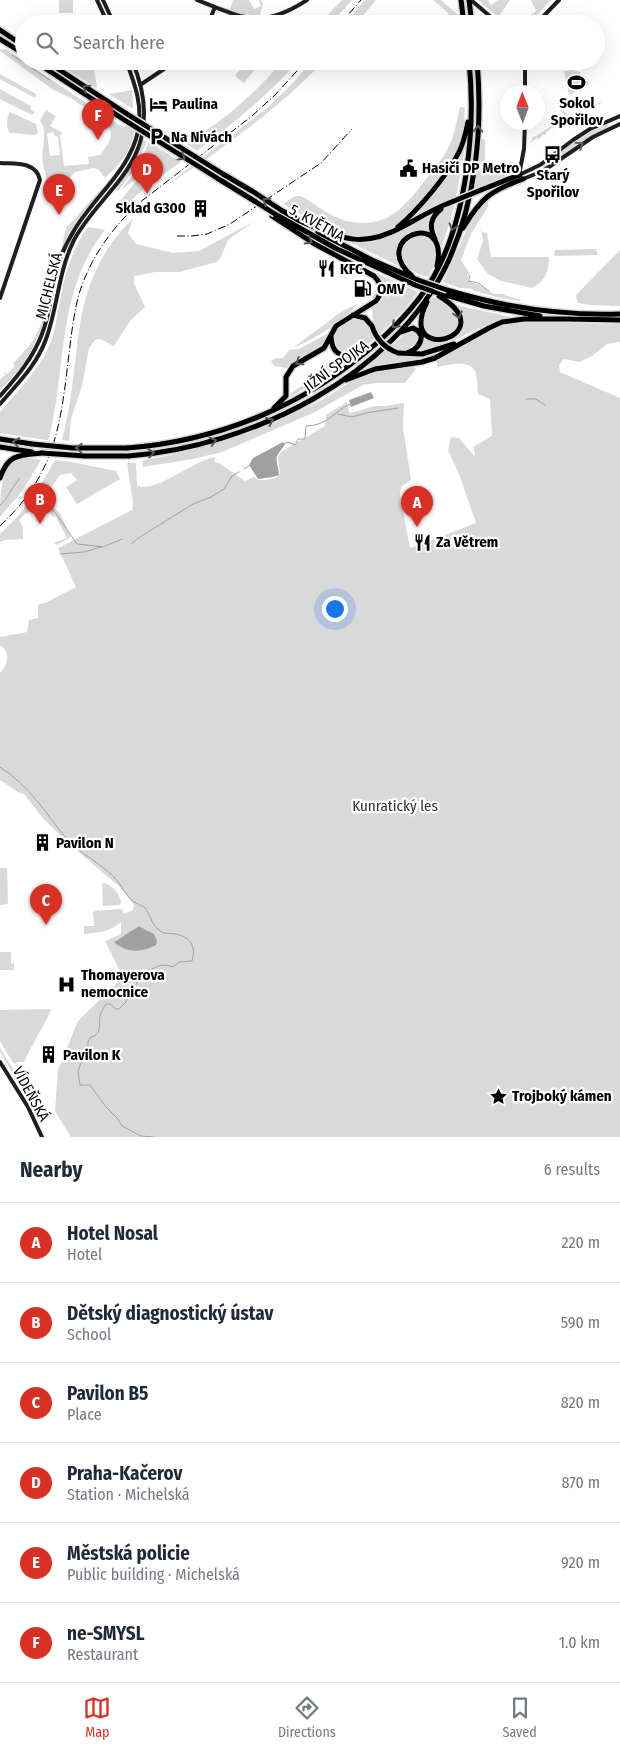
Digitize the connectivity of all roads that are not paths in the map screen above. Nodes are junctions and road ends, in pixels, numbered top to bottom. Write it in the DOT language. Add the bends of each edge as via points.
graph roads {
  1 [pos="97,0"];
  2 [pos="103,0"];
  3 [pos="197,0"];
  4 [pos="307,0"];
  5 [pos="461,0"];
  6 [pos="559,0"];
  7 [pos="470,2"];
  8 [pos="215,7"];
  9 [pos="104,15"];
  10 [pos="110,15"];
  11 [pos="212,15"];
  12 [pos="234,15"];
  13 [pos="270,15"];
  14 [pos="463,15"];
  15 [pos="471,15"];
  16 [pos="487,15"];
  17 [pos="545,15"];
  18 [pos="0,30"];
  19 [pos="0,38"];
  20 [pos="15,40"];
  21 [pos="15,48"];
  22 [pos="48,70"];
  23 [pos="60,70"];
  24 [pos="129,70"];
  25 [pos="135,70"];
  26 [pos="163,70"];
  27 [pos="469,70"];
  28 [pos="477,70"];
  29 [pos="525,70"];
  30 [pos="141,85"];
  31 [pos="525,85"];
  32 [pos="136,87"];
  33 [pos="471,106"];
  34 [pos="620,116"];
  35 [pos="620,124"];
  36 [pos="525,130"];
  37 [pos="0,163"];
  38 [pos="521,164"];
  39 [pos="529,170"];
  40 [pos="519,174"];
  41 [pos="523,180"];
  42 [pos="514,183"];
  43 [pos="449,204"];
  44 [pos="274,215"];
  45 [pos="298,220"];
  46 [pos="392,233"];
  47 [pos="458,234"];
  48 [pos="436,242"];
  49 [pos="434,276"];
  50 [pos="417,282"];
  51 [pos="433,290"];
  52 [pos="444,294"];
  53 [pos="0,298"];
  54 [pos="366,308"];
  55 [pos="620,314"];
  56 [pos="353,316"];
  57 [pos="570,319"];
  58 [pos="620,320"];
  59 [pos="372,326"];
  60 [pos="421,326"];
  61 [pos="331,333"];
  62 [pos="395,336"];
  63 [pos="422,339"];
  64 [pos="466,340"];
  65 [pos="375,344"];
  66 [pos="400,353"];
  67 [pos="330,389"];
  68 [pos="1,394"];
  69 [pos="0,404"];
  70 [pos="268,413"];
  71 [pos="0,439"];
  72 [pos="0,447"];
  73 [pos="28,453"];
  74 [pos="0,478"];
  75 [pos="0,1062"];
  76 [pos="42,1137"];
  1 -- 9 [label="main road"];
  2 -- 10 [label="main road"];
  3 -- 8 [label="main road"];
  4 -- 13 [label="main road"];
  5 -- 14 [label="highway"];
  6 -- 17 [label="main road"];
  7 -- 15 [label="highway"];
  7 -- 16 [label="main road"];
  8 -- 11 [label="main road"];
  8 -- 12 [label="main road"];
  18 -- 20 [label="highway"];
  19 -- 21 [label="highway"];
  22 -- 44 [label="highway, one-way, bridge"];
  45 -- 23 [label="highway, 5. KVĚTNA, one-way, bridge"];
  24 -- 32 [label="main road, MICHELSKÁ"];
  25 -- 30 [label="main road, MICHELSKÁ"];
  26 -- 30 [label="main road"];
  27 -- 33 [label="highway, JIŽNÍ SPOJKA"];
  47 -- 28 [label="highway, JIŽNÍ SPOJKA, one-way" via="469,196 477,146"];
  29 -- 31 [label="main road"];
  30 -- 32 [label="main road"];
  30 -- 69 [label="main road, MICHELSKÁ" via="145,119 136,153 75,239 62,271 50,328 41,351"];
  32 -- 68 [label="main road, MICHELSKÁ" via="138,131 131,151 70,238 56,270 47,317 36,349"];
  33 -- 46 [label="highway" via="464,140 453,163 416,210"];
  33 -- 49 [label="highway, JIŽNÍ SPOJKA, one-way" via="468,155 460,203 448,245"];
  34 -- 39 [label="main road" via="590,129"];
  41 -- 35 [label="main road, one-way"];
  36 -- 38 [label="main road"];
  37 -- 53 [label="main road" via="31,166 38,172 40,180"];
  38 -- 39 [label="main road"];
  38 -- 40 [label="main road"];
  39 -- 40 [label="main road"];
  40 -- 41 [label="main road"];
  40 -- 42 [label="highway"];
  40 -- 43 [label="highway, bridge"];
  41 -- 42 [label="highway"];
  42 -- 47 [label="highway" via="483,200"];
  43 -- 46 [label="highway"];
  43 -- 48 [label="highway" via="432,219"];
  44 -- 50 [label="highway, 5. KVĚTNA" via="361,261"];
  44 -- 54 [label="highway, one-way" via="307,240 376,278 381,286 380,295"];
  45 -- 46 [label="highway" via="335,236 356,240 376,239"];
  45 -- 50 [label="highway, 5. KVĚTNA"];
  47 -- 51 [label="highway, JIŽNÍ SPOJKA"];
  48 -- 49 [label="highway" via="439,255"];
  48 -- 50 [label="highway" via="430,236 417,233 407,237 401,245 401,263"];
  49 -- 65 [label="highway, JIŽNÍ SPOJKA, one-way" via="410,309"];
  50 -- 51 [label="highway, 5. KVĚTNA, bridge"];
  50 -- 52 [label="highway, 5. KVĚTNA, bridge"];
  51 -- 52 [label="highway, 5. KVĚTNA"];
  51 -- 60 [label="highway" via="421,314"];
  51 -- 62 [label="highway, JIŽNÍ SPOJKA"];
  52 -- 55 [label="highway, 5. KVĚTNA" via="528,309"];
  52 -- 57 [label="highway, 5. KVĚTNA" via="507,311"];
  52 -- 60 [label="highway, one-way" via="458,312 457,331 448,339 437,340 428,336"];
  54 -- 56 [label="highway"];
  54 -- 59 [label="highway"];
  56 -- 59 [label="highway" via="365,318"];
  56 -- 61 [label="highway" via="338,324"];
  57 -- 58 [label="highway, 5. KVĚTNA"];
  57 -- 64 [label="highway" via="507,321"];
  59 -- 66 [label="highway, bridge" via="381,342"];
  60 -- 63 [label="highway"];
  61 -- 65 [label="highway" via="334,348 344,355 354,355"];
  61 -- 70 [label="highway, one-way" via="326,347 291,367 286,377 285,398"];
  62 -- 63 [label="highway" via="413,328 420,332"];
  62 -- 67 [label="highway, JIŽNÍ SPOJKA"];
  63 -- 66 [label="highway" via="414,350"];
  64 -- 66 [label="highway" via="433,352"];
  64 -- 67 [label="highway" via="422,362 369,370"];
  65 -- 70 [label="highway, JIŽNÍ SPOJKA" via="322,384"];
  73 -- 67 [label="highway, JIŽNÍ SPOJKA, one-way, bridge" via="128,456 186,448 237,434"];
  70 -- 71 [label="highway, JIŽNÍ SPOJKA, one-way, bridge" via="196,438 127,448 73,448"];
  72 -- 73 [label="highway"];
  73 -- 74 [label="highway" via="9,460"];
  75 -- 76 [label="main road, VÍDEŇSKÁ"];
}
